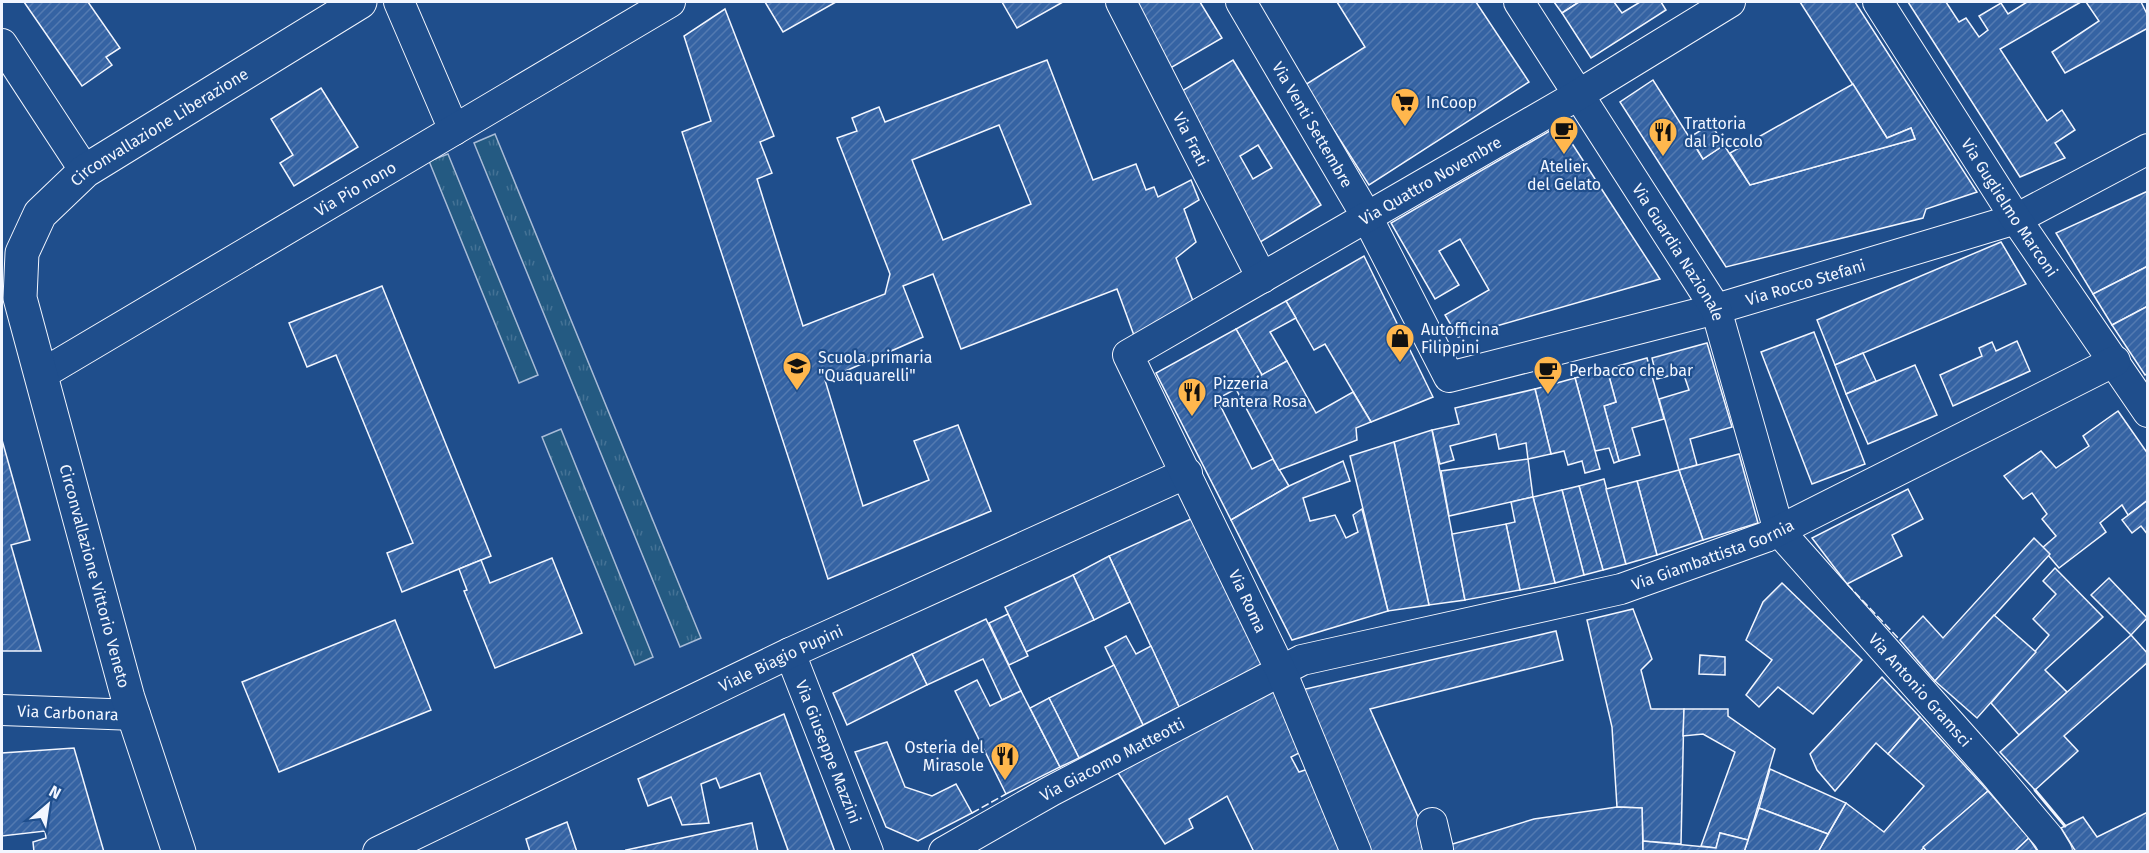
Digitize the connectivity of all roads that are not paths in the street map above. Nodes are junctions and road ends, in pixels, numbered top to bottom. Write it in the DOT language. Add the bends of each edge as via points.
graph roads {
  1 [pos="360,2"];
  2 [pos="399,2"];
  3 [pos="670,2"];
  4 [pos="1121,2"];
  5 [pos="1241,2"];
  6 [pos="1519,2"];
  7 [pos="1730,2"];
  8 [pos="1878,2"];
  9 [pos="2,44"];
  10 [pos="1578,95"];
  11 [pos="454,130"];
  12 [pos="2148,149"];
  13 [pos="85,171"];
  14 [pos="1367,217"];
  15 [pos="2016,219"];
  16 [pos="1262,278"];
  17 [pos="20,298"];
  18 [pos="1716,309"];
  19 [pos="1128,355"];
  20 [pos="2115,361"];
  21 [pos="42,374"];
  22 [pos="1449,377"];
  23 [pos="2148,412"];
  24 [pos="1187,473"];
  25 [pos="1779,531"];
  26 [pos="790,653"];
  27 [pos="1281,671"];
  28 [pos="2,710"];
  29 [pos="135,715"];
  30 [pos="178,852"];
  31 [pos="378,852"];
  32 [pos="868,852"];
  33 [pos="944,852"];
  34 [pos="1356,852"];
  35 [pos="2057,852"];
  1 -- 13 [label="main road, Circonvallazione Liberazione"];
  2 -- 11 [label="street"];
  3 -- 11 [label="street, Via Pio nono"];
  4 -- 16 [label="street, Via Frati"];
  5 -- 14 [label="street, Via Venti Settembre"];
  6 -- 10 [label="street, Via Guardia Nazionale"];
  7 -- 10 [label="street, Via Quattro Novembre"];
  8 -- 15 [label="street, Via Guglielmo Marconi"];
  9 -- 13 [label="street"];
  10 -- 14 [label="street, Via Quattro Novembre"];
  10 -- 18 [label="street, Via Guardia Nazionale"];
  11 -- 21 [label="street, Via Pio nono"];
  12 -- 15 [label="street, Via Rocco Stefani"];
  13 -- 17 [label="main road, Circonvallazione Liberazione" via="40,214 22,253"];
  14 -- 16 [label="street, Via Quattro Novembre"];
  14 -- 22 [label="street, Via Venti Settembre"];
  15 -- 18 [label="street, Via Rocco Stefani"];
  15 -- 20 [label="street, Via Guglielmo Marconi"];
  16 -- 19 [label="street, Via Quattro Novembre"];
  17 -- 21 [label="main road, Circonvallazione Vittorio Veneto"];
  18 -- 22 [label="street, Via Rocco Stefani"];
  18 -- 25 [label="street, Via Guardia Nazionale"];
  19 -- 24 [label="street, Via Roma"];
  20 -- 23 [label="street, Via Guglielmo Marconi"];
  20 -- 25 [label="street, Via Giambattista Gornia"];
  21 -- 29 [label="main road, Circonvallazione Vittorio Veneto"];
  24 -- 26 [label="street, Viale Biagio Pupini"];
  24 -- 27 [label="street, Via Roma"];
  25 -- 27 [label="street, Via Giambattista Gornia" via="1621,589 1302,660"];
  25 -- 35 [label="street, Via Antonio Gramsci" via="1995,774"];
  26 -- 31 [label="street, Viale Biagio Pupini"];
  26 -- 32 [label="street, Via Giuseppe Mazzini"];
  27 -- 33 [label="street, Via Giacomo Matteotti"];
  27 -- 34 [label="street, Via Roma"];
  28 -- 29 [label="street, Via Carbonara"];
  29 -- 30 [label="main road, Circonvallazione Vittorio Veneto"];
}
